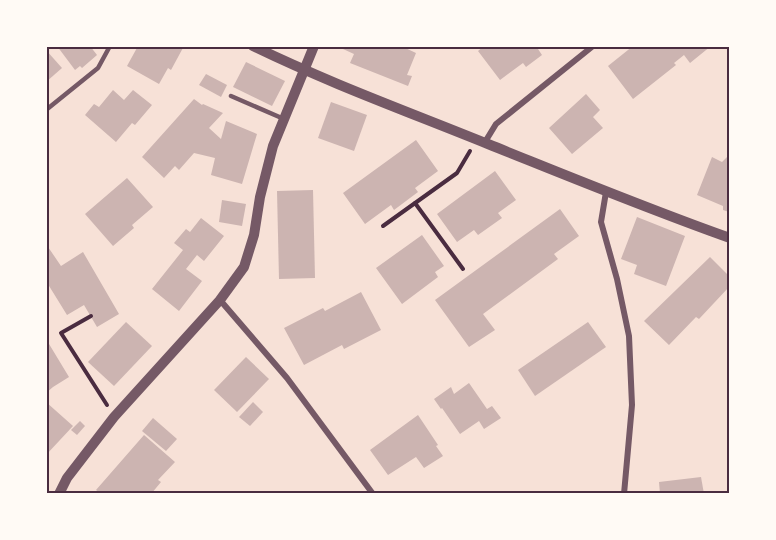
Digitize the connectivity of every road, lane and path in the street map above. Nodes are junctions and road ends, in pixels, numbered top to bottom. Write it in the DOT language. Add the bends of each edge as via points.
graph roads {
  1 [pos="110,46"];
  2 [pos="253,46"];
  3 [pos="314,46"];
  4 [pos="593,46"];
  5 [pos="304,70"];
  6 [pos="231,96"];
  7 [pos="46,110"];
  8 [pos="284,119"];
  9 [pos="485,142"];
  10 [pos="470,149"];
  11 [pos="606,192"];
  12 [pos="415,203"];
  13 [pos="383,226"];
  14 [pos="729,238"];
  15 [pos="463,269"];
  16 [pos="220,300"];
  17 [pos="91,316"];
  18 [pos="107,406"];
  19 [pos="59,494"];
  20 [pos="374,494"];
  21 [pos="624,494"];
  1 -- 7 [label="lane" via="98,68"];
  2 -- 5 [label="street"];
  3 -- 5 [label="street"];
  4 -- 9 [label="street" via="496,124"];
  5 -- 8 [label="street"];
  5 -- 9 [label="street"];
  6 -- 8 [label="lane"];
  8 -- 16 [label="street" via="273,146 244,267"];
  9 -- 11 [label="street"];
  10 -- 12 [label="path" via="457,173"];
  11 -- 14 [label="street"];
  11 -- 21 [label="street" via="601,222 629,336 632,405"];
  12 -- 13 [label="path"];
  12 -- 15 [label="path"];
  16 -- 19 [label="street" via="114,417"];
  16 -- 20 [label="street" via="287,378"];
  17 -- 18 [label="path" via="61,333"];
}
